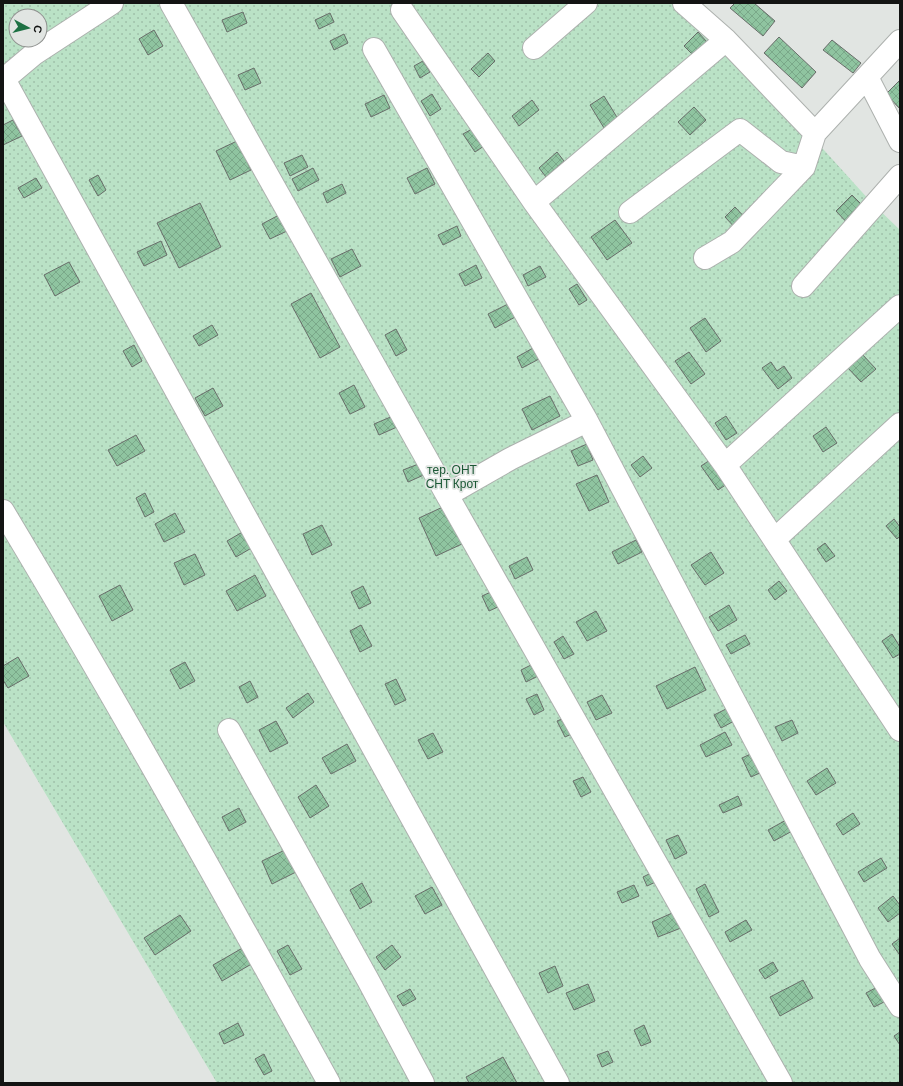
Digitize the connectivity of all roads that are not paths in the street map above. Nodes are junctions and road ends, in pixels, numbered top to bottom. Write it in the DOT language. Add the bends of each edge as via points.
graph roads {
  1 [pos="112,3"];
  2 [pos="171,3"];
  3 [pos="586,3"];
  4 [pos="684,3"];
  5 [pos="402,10"];
  6 [pos="726,40"];
  7 [pos="900,41"];
  8 [pos="534,48"];
  9 [pos="374,49"];
  10 [pos="867,77"];
  11 [pos="4,80"];
  12 [pos="815,133"];
  13 [pos="900,141"];
  14 [pos="804,167"];
  15 [pos="900,176"];
  16 [pos="534,202"];
  17 [pos="630,212"];
  18 [pos="705,258"];
  19 [pos="804,286"];
  20 [pos="900,306"];
  21 [pos="587,421"];
  22 [pos="900,424"];
  23 [pos="725,465"];
  24 [pos="446,494"];
  25 [pos="3,511"];
  26 [pos="774,539"];
  27 [pos="228,730"];
  28 [pos="900,730"];
  29 [pos="900,1006"];
  30 [pos="328,1083"];
  31 [pos="423,1083"];
  32 [pos="558,1083"];
  33 [pos="781,1083"];
  1 -- 11 [label="lane" via="34,54"];
  2 -- 24 [label="lane"];
  3 -- 8 [label="lane"];
  4 -- 6 [label="lane"];
  5 -- 16 [label="lane"];
  6 -- 12 [label="lane"];
  6 -- 16 [label="lane"];
  7 -- 10 [label="lane"];
  9 -- 21 [label="lane"];
  10 -- 12 [label="lane"];
  10 -- 13 [label="lane"];
  11 -- 32 [label="lane"];
  12 -- 14 [label="lane"];
  14 -- 17 [label="lane" via="780,162 740,130"];
  14 -- 18 [label="lane" via="732,242"];
  15 -- 19 [label="lane"];
  16 -- 23 [label="lane"];
  20 -- 23 [label="lane"];
  21 -- 24 [label="lane"];
  21 -- 29 [label="lane" via="870,959"];
  22 -- 26 [label="lane"];
  23 -- 26 [label="lane"];
  24 -- 33 [label="lane"];
  25 -- 30 [label="lane" via="78,635"];
  26 -- 28 [label="lane"];
  27 -- 31 [label="lane"];
}
